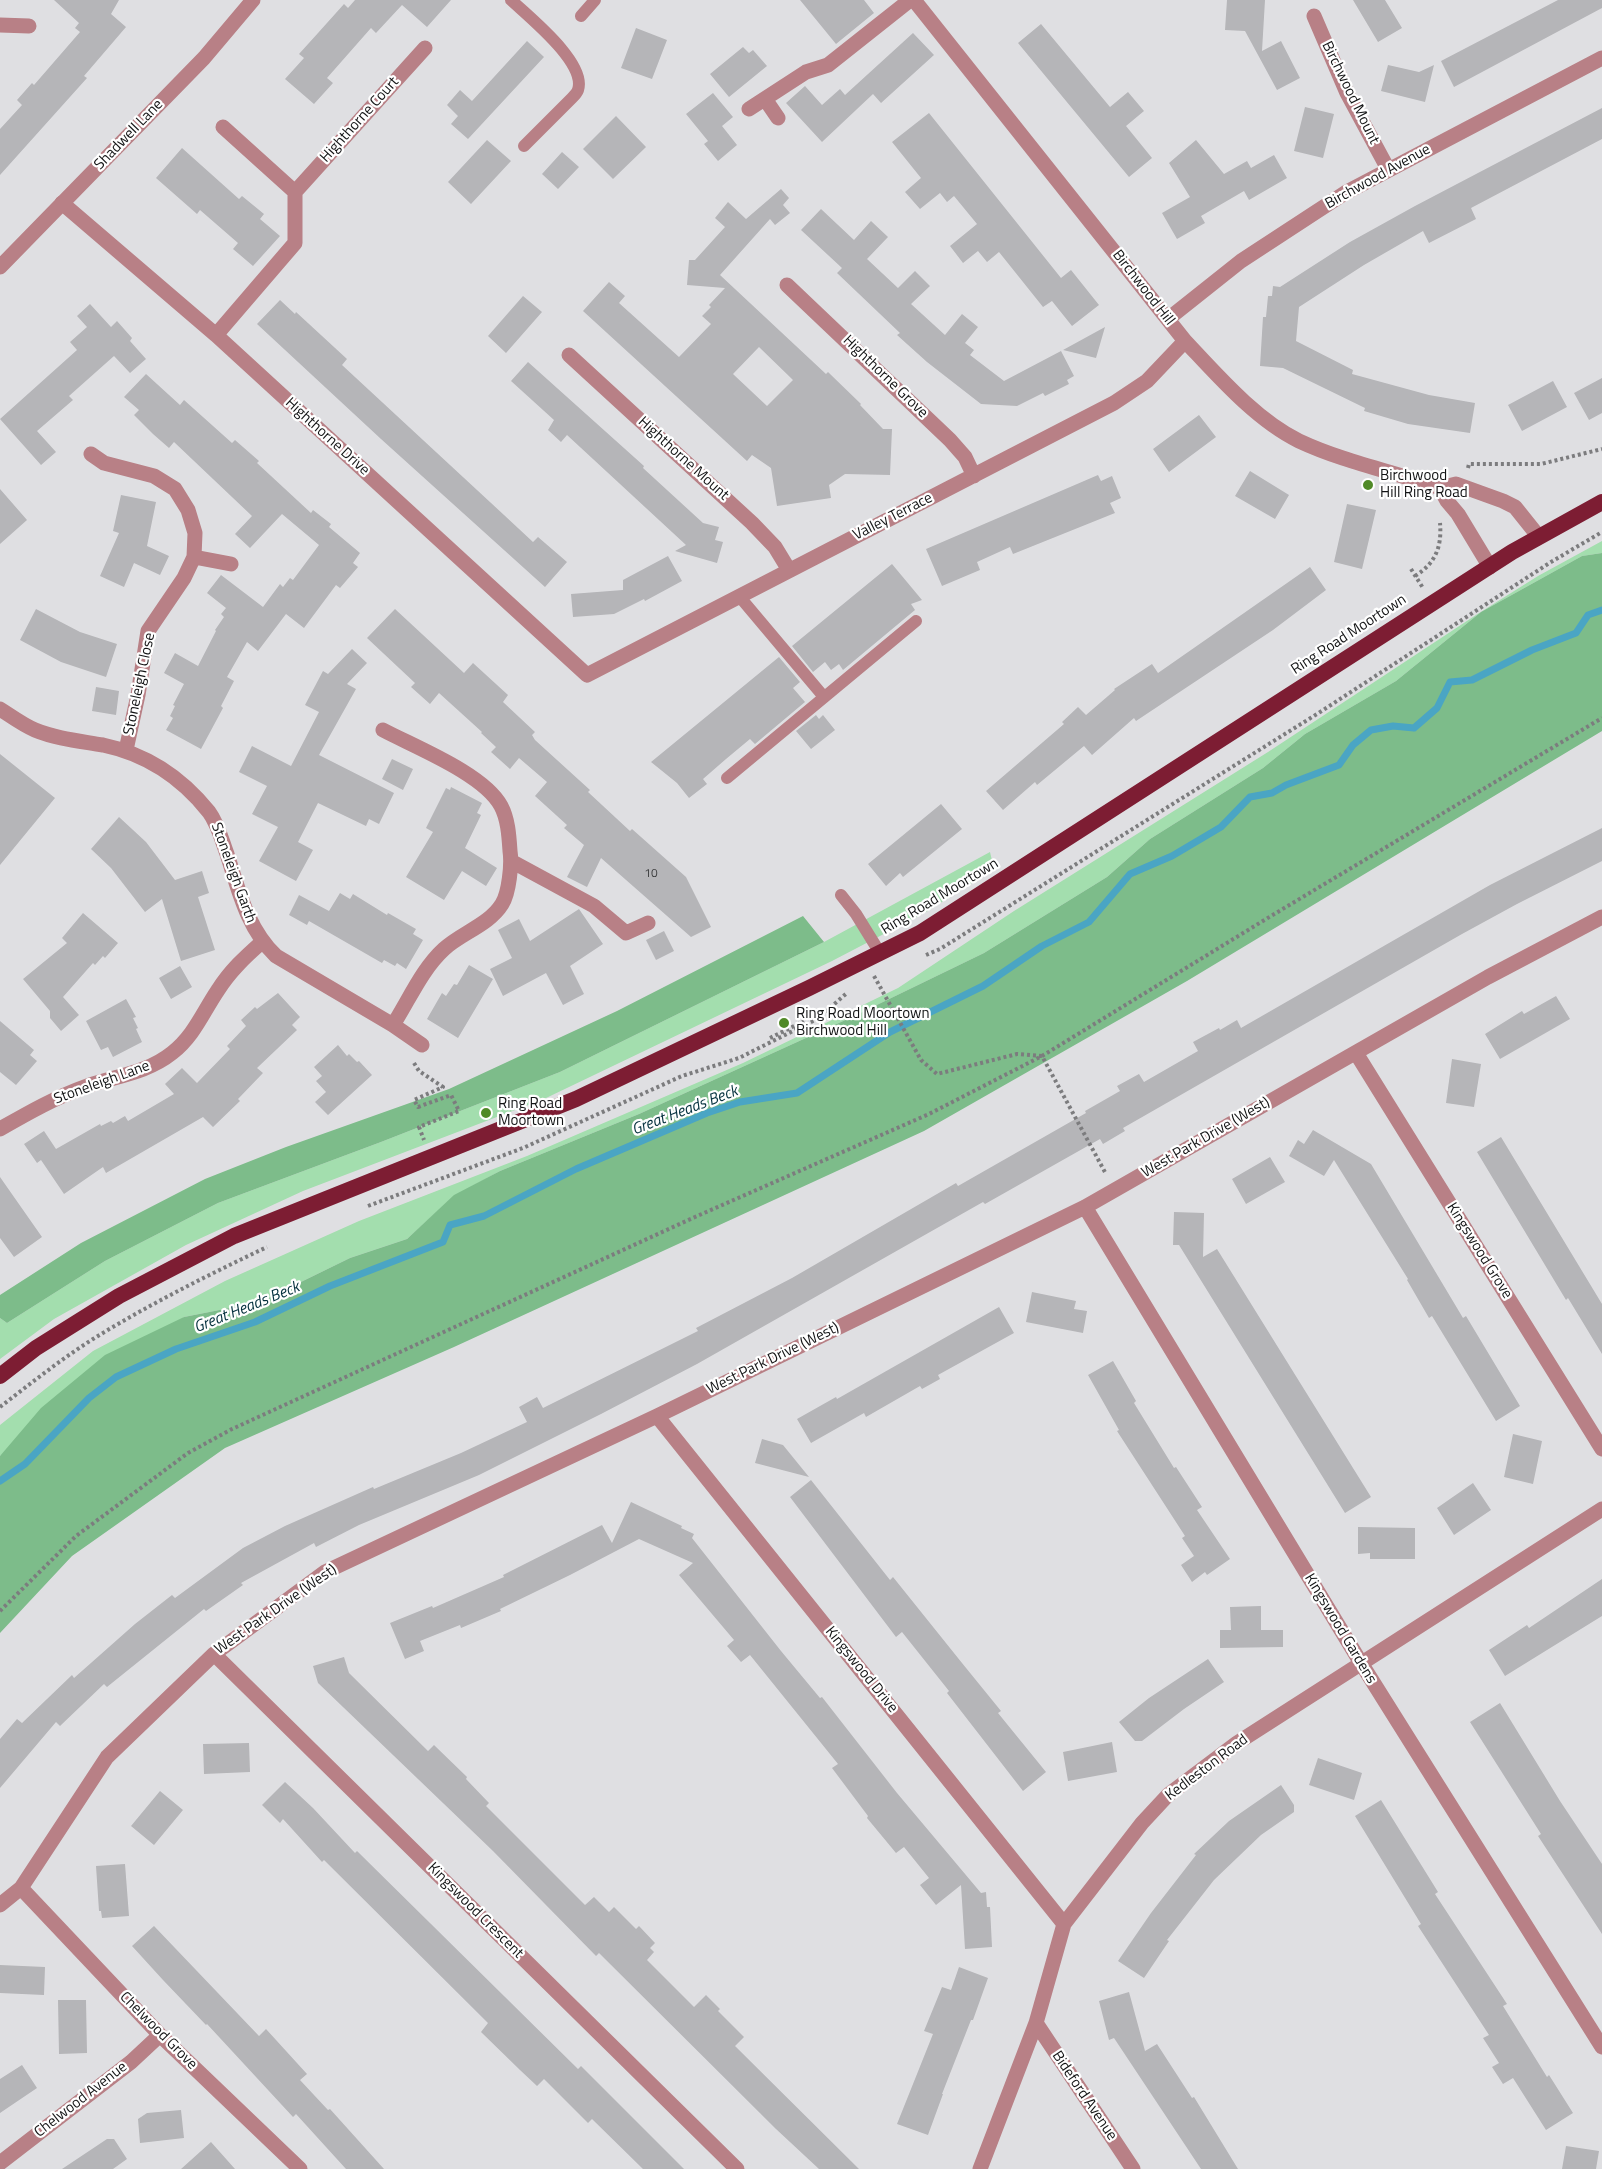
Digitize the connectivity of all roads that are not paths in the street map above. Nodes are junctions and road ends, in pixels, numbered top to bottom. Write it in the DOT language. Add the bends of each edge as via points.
graph roads {
  1 [pos="254,0"];
  2 [pos="511,0"];
  3 [pos="595,0"];
  4 [pos="912,0"];
  5 [pos="581,16"];
  6 [pos="1314,16"];
  7 [pos="0,25"];
  8 [pos="29,26"];
  9 [pos="425,48"];
  10 [pos="1602,57"];
  11 [pos="765,99"];
  12 [pos="749,109"];
  13 [pos="778,117"];
  14 [pos="223,128"];
  15 [pos="524,146"];
  16 [pos="1388,169"];
  17 [pos="295,192"];
  18 [pos="62,203"];
  19 [pos="0,267"];
  20 [pos="787,285"];
  21 [pos="1168,319"];
  22 [pos="216,335"];
  23 [pos="1185,341"];
  24 [pos="569,355"];
  25 [pos="91,454"];
  26 [pos="974,476"];
  27 [pos="1440,488"];
  28 [pos="1602,501"];
  29 [pos="1539,537"];
  30 [pos="194,557"];
  31 [pos="231,564"];
  32 [pos="1490,567"];
  33 [pos="789,570"];
  34 [pos="739,596"];
  35 [pos="916,621"];
  36 [pos="588,675"];
  37 [pos="824,697"];
  38 [pos="0,709"];
  39 [pos="383,730"];
  40 [pos="126,750"];
  41 [pos="727,778"];
  42 [pos="511,861"];
  43 [pos="841,895"];
  44 [pos="1602,917"];
  45 [pos="648,924"];
  46 [pos="261,942"];
  47 [pos="880,953"];
  48 [pos="393,1025"];
  49 [pos="422,1045"];
  50 [pos="1356,1053"];
  51 [pos="0,1129"];
  52 [pos="1084,1207"];
  53 [pos="0,1376"];
  54 [pos="657,1416"];
  55 [pos="1602,1449"];
  56 [pos="1602,1509"];
  57 [pos="214,1654"];
  58 [pos="1361,1663"];
  59 [pos="21,1888"];
  60 [pos="0,1905"];
  61 [pos="1064,1924"];
  62 [pos="1036,2023"];
  63 [pos="160,2035"];
  64 [pos="1602,2047"];
  65 [pos="0,2163"];
  66 [pos="300,2169"];
  67 [pos="737,2169"];
  68 [pos="980,2169"];
  69 [pos="1133,2169"];
  1 -- 18 [label="street, Shadwell Lane" via="204,58"];
  2 -- 15 [label="lane" via="556,43 577,75 578,90"];
  3 -- 5 [label="lane"];
  4 -- 11 [label="street" via="828,65 806,72"];
  4 -- 21 [label="street, Birchwood Hill"];
  6 -- 16 [label="street, Birchwood Mount" via="1347,93"];
  7 -- 8 [label="street"];
  9 -- 17 [label="street, Highthorne Court"];
  10 -- 16 [label="street, Birchwood Avenue"];
  11 -- 12 [label="street"];
  11 -- 13 [label="street"];
  14 -- 17 [label="street"];
  16 -- 21 [label="street, Birchwood Avenue" via="1278,236"];
  17 -- 22 [label="street" via="295,243"];
  18 -- 19 [label="street, Shadwell Lane"];
  18 -- 22 [label="street, Highthorne Drive"];
  20 -- 26 [label="street, Highthorne Grove" via="950,440"];
  21 -- 23 [label="street, Birchwood Hill"];
  22 -- 36 [label="street, Highthorne Drive"];
  23 -- 26 [label="street, Valley Terrace" via="1147,381 1114,403"];
  23 -- 27 [label="street, Birchwood Hill" via="1231,390 1298,441"];
  24 -- 33 [label="street, Highthorne Mount" via="752,522"];
  25 -- 30 [label="street, Stoneleigh Close" via="104,463 154,476 175,489 188,510 195,533"];
  26 -- 33 [label="street, Valley Terrace"];
  27 -- 29 [label="street, Birchwood Hill" via="1456,484 1503,501 1515,507"];
  27 -- 32 [label="street"];
  28 -- 29 [label="highway, Ring Road Moortown"];
  29 -- 32 [label="highway, Ring Road Moortown"];
  30 -- 31 [label="street"];
  30 -- 40 [label="street, Stoneleigh Close" via="148,631"];
  32 -- 47 [label="highway, Ring Road Moortown" via="920,933"];
  33 -- 34 [label="street, Valley Terrace"];
  34 -- 36 [label="street, Valley Terrace"];
  34 -- 37 [label="lane"];
  35 -- 37 [label="lane"];
  37 -- 41 [label="lane"];
  38 -- 40 [label="street, Stoneleigh Garth" via="35,730 62,739"];
  39 -- 42 [label="street" via="468,774 487,789 501,806"];
  40 -- 46 [label="street, Stoneleigh Garth" via="179,781 211,815"];
  42 -- 45 [label="street" via="594,906 626,933"];
  42 -- 48 [label="street" via="502,904 485,921 444,948"];
  43 -- 47 [label="lane"];
  44 -- 50 [label="street, West Park Drive (West)"];
  46 -- 48 [label="street, Stoneleigh Garth" via="276,956"];
  46 -- 51 [label="street, Stoneleigh Lane" via="235,966 191,1034 173,1053 150,1067 64,1096"];
  47 -- 53 [label="highway, Ring Road Moortown" via="576,1099 234,1236 119,1296 36,1348"];
  48 -- 49 [label="street, Stoneleigh Garth"];
  50 -- 52 [label="street, West Park Drive (West)"];
  50 -- 55 [label="street, Kingswood Grove"];
  52 -- 54 [label="street, West Park Drive (West)"];
  52 -- 58 [label="street, Kingswood Gardens"];
  54 -- 57 [label="street, West Park Drive (West)" via="325,1572"];
  54 -- 61 [label="street, Kingswood Drive"];
  56 -- 58 [label="street, Kedleston Road"];
  57 -- 59 [label="street, West Park Drive (West)" via="106,1757"];
  57 -- 67 [label="street, Kingswood Crescent"];
  58 -- 61 [label="street, Kedleston Road" via="1237,1743 1168,1795"];
  58 -- 64 [label="street, Kingswood Gardens"];
  59 -- 60 [label="street, West Park Drive (West)"];
  59 -- 63 [label="street, Chelwood Grove"];
  61 -- 62 [label="street, Kedleston Road"];
  62 -- 68 [label="street, Kedleston Road"];
  62 -- 69 [label="street, Bideford Avenue"];
  63 -- 65 [label="street, Chelwood Avenue"];
  63 -- 66 [label="street, Chelwood Grove"];
}
